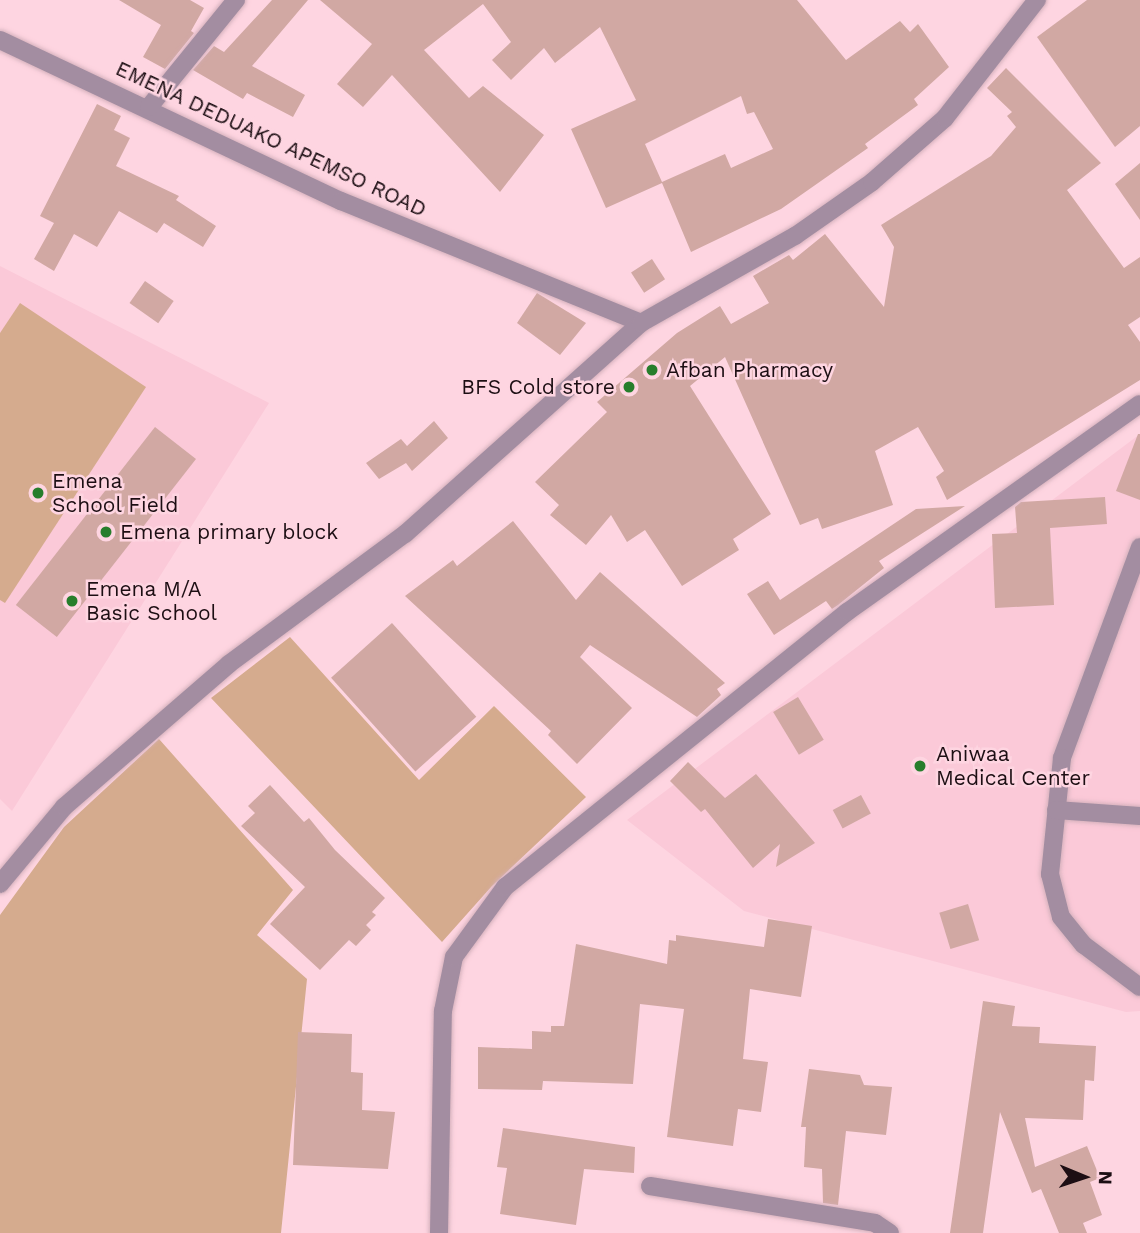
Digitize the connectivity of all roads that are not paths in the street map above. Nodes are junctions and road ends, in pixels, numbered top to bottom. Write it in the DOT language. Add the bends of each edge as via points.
graph roads {
  1 [pos="236,0"];
  2 [pos="1038,0"];
  3 [pos="0,40"];
  4 [pos="149,107"];
  5 [pos="640,323"];
  6 [pos="1140,404"];
  7 [pos="1140,547"];
  8 [pos="1056,810"];
  9 [pos="1140,816"];
  10 [pos="0,884"];
  11 [pos="1140,987"];
  12 [pos="650,1186"];
  13 [pos="439,1233"];
  14 [pos="890,1233"];
  1 -- 4 [label="street"];
  2 -- 5 [label="street" via="945,118 872,182 795,236"];
  3 -- 4 [label="street, EMENA DEDUAKO APEMSO ROAD"];
  4 -- 5 [label="street, EMENA DEDUAKO APEMSO ROAD" via="341,201"];
  5 -- 10 [label="street" via="405,534 229,664 64,807"];
  6 -- 13 [label="street" via="847,612 505,887 454,957 443,1011"];
  7 -- 8 [label="street" via="1062,758"];
  8 -- 9 [label="street"];
  8 -- 11 [label="street" via="1050,874 1061,917 1084,945"];
  12 -- 14 [label="street" via="875,1223"];
}
